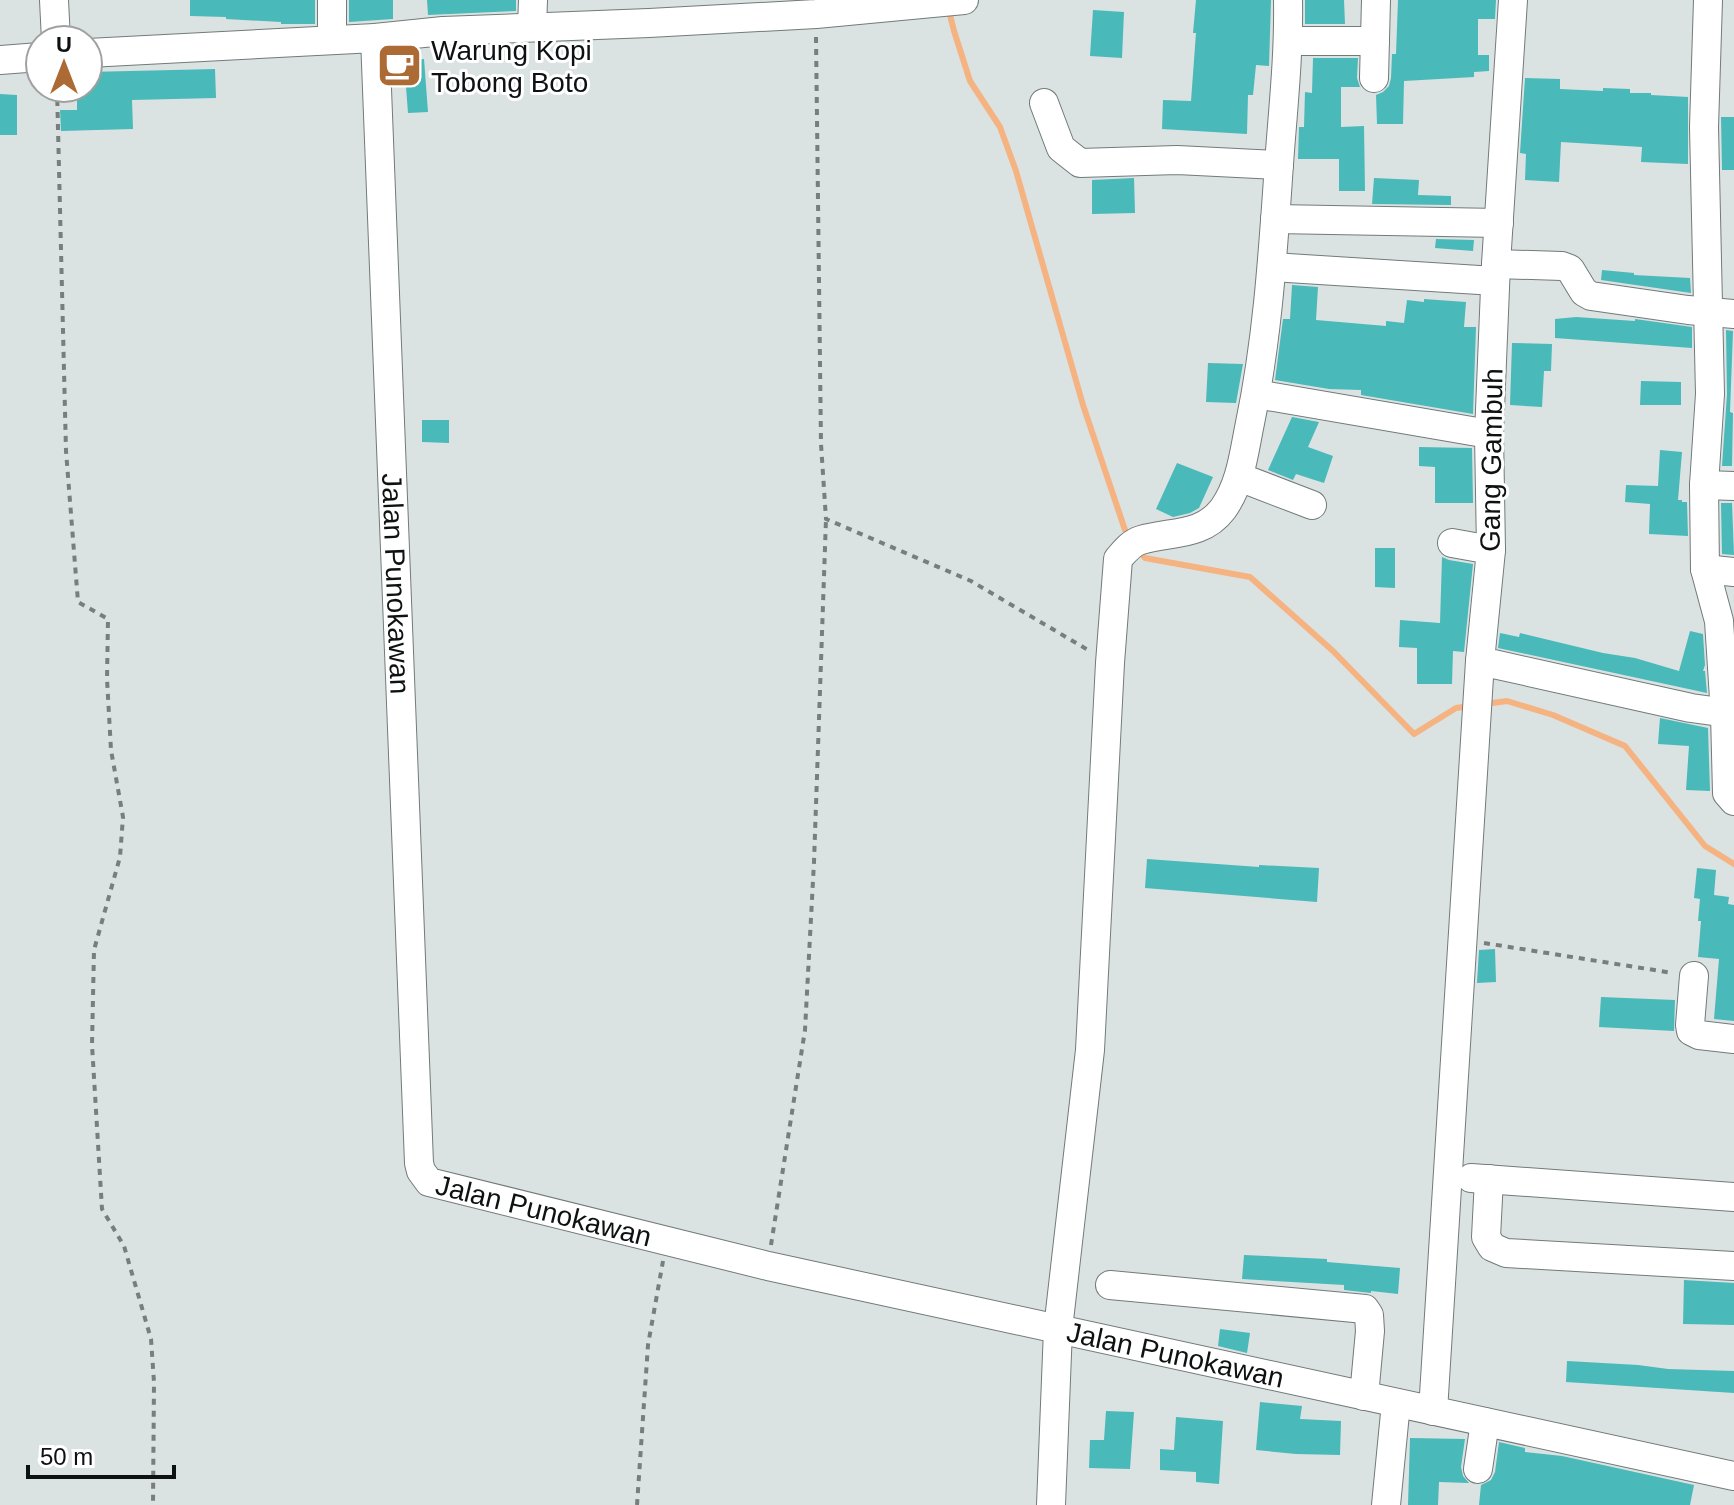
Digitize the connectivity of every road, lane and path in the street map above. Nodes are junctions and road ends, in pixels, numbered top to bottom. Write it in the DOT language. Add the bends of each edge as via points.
graph roads {
  1 [pos="54,0"];
  2 [pos="332,0"];
  3 [pos="962,0"];
  4 [pos="1288,0"];
  5 [pos="1376,0"];
  6 [pos="1513,0"];
  7 [pos="1708,0"];
  8 [pos="648,12"];
  9 [pos="532,14"];
  10 [pos="816,14"];
  11 [pos="55,24"];
  12 [pos="375,38"];
  13 [pos="332,40"];
  14 [pos="1289,41"];
  15 [pos="1375,41"];
  16 [pos="104,52"];
  17 [pos="24,58"];
  18 [pos="0,60"];
  19 [pos="1374,78"];
  20 [pos="1044,103"];
  21 [pos="57,104"];
  22 [pos="1279,165"];
  23 [pos="1275,219"];
  24 [pos="1499,223"];
  25 [pos="1272,267"];
  26 [pos="1496,272"];
  27 [pos="1721,313"];
  28 [pos="1256,394"];
  29 [pos="1722,394"];
  30 [pos="1489,434"];
  31 [pos="1239,477"];
  32 [pos="1704,485"];
  33 [pos="1734,486"];
  34 [pos="1312,505"];
  35 [pos="826,519"];
  36 [pos="1452,543"];
  37 [pos="1491,550"];
  38 [pos="1705,569"];
  39 [pos="1734,572"];
  40 [pos="1480,661"];
  41 [pos="1110,663"];
  42 [pos="1729,714"];
  43 [pos="1734,801"];
  44 [pos="1462,940"];
  45 [pos="1694,976"];
  46 [pos="1734,1039"];
  47 [pos="1734,1197"];
  48 [pos="666,1242"];
  49 [pos="768,1266"];
  50 [pos="1734,1266"];
  51 [pos="1110,1285"];
  52 [pos="1058,1329"];
  53 [pos="1364,1396"];
  54 [pos="1396,1403"];
  55 [pos="1433,1411"];
  56 [pos="1485,1422"];
  57 [pos="1478,1469"];
  58 [pos="1734,1476"];
  59 [pos="153,1505"];
  60 [pos="637,1505"];
  61 [pos="1051,1505"];
  62 [pos="1386,1505"];
  1 -- 11 [label="street"];
  2 -- 13 [label="street"];
  3 -- 10 [label="street"];
  4 -- 14 [label="street"];
  5 -- 15 [label="street"];
  6 -- 24 [label="street, Gang Gambuh"];
  7 -- 27 [label="street" via="1704,127"];
  8 -- 9 [label="street"];
  8 -- 10 [label="street"];
  9 -- 12 [label="street"];
  10 -- 35 [label="path"];
  12 -- 13 [label="street"];
  12 -- 48 [label="street, Jalan Punokawan" via="421,1171 429,1182"];
  13 -- 16 [label="street"];
  14 -- 15 [label="street"];
  14 -- 22 [label="street"];
  15 -- 19 [label="street"];
  17 -- 18 [label="street"];
  20 -- 22 [label="street" via="1061,148 1080,163"];
  21 -- 59 [label="path" via="66,451 78,602 108,619 111,750 123,817 120,857 94,950 92,1045 102,1209 124,1246 151,1339"];
  22 -- 23 [label="street"];
  23 -- 24 [label="street"];
  23 -- 25 [label="street"];
  24 -- 26 [label="street, Gang Gambuh"];
  25 -- 26 [label="street"];
  25 -- 28 [label="street"];
  26 -- 27 [label="street" via="1562,266 1591,296"];
  26 -- 30 [label="street, Gang Gambuh"];
  27 -- 29 [label="street"];
  28 -- 30 [label="street"];
  28 -- 31 [label="street"];
  29 -- 32 [label="street"];
  30 -- 37 [label="street, Gang Gambuh"];
  31 -- 34 [label="street"];
  31 -- 41 [label="street" via="1223,509 1209,523 1134,544 1118,559"];
  32 -- 33 [label="street"];
  32 -- 38 [label="street"];
  35 -- 41 [label="path" via="971,581"];
  35 -- 49 [label="path" via="805,1030"];
  36 -- 37 [label="street"];
  37 -- 40 [label="street, Gang Gambuh"];
  38 -- 39 [label="street"];
  38 -- 42 [label="street" via="1719,621"];
  40 -- 42 [label="street"];
  40 -- 44 [label="street, Gang Gambuh"];
  41 -- 52 [label="street" via="1090,1050"];
  42 -- 43 [label="street" via="1727,793"];
  44 -- 45 [label="path"];
  44 -- 55 [label="street, Gang Gambuh"];
  45 -- 46 [label="street" via="1691,1031"];
  47 -- 50 [label="street" via="1478,1179 1486,1237 1492,1247 1506,1253"];
  48 -- 49 [label="street, Jalan Punokawan"];
  48 -- 60 [label="path" via="648,1345"];
  49 -- 52 [label="street, Jalan Punokawan"];
  51 -- 53 [label="street" via="1365,1309 1370,1331"];
  52 -- 53 [label="street, Jalan Punokawan"];
  52 -- 61 [label="street"];
  53 -- 54 [label="street, Jalan Punokawan"];
  54 -- 55 [label="street, Jalan Punokawan"];
  54 -- 62 [label="street"];
  55 -- 56 [label="street, Jalan Punokawan"];
  56 -- 57 [label="street"];
  56 -- 58 [label="street, Jalan Punokawan"];
}
